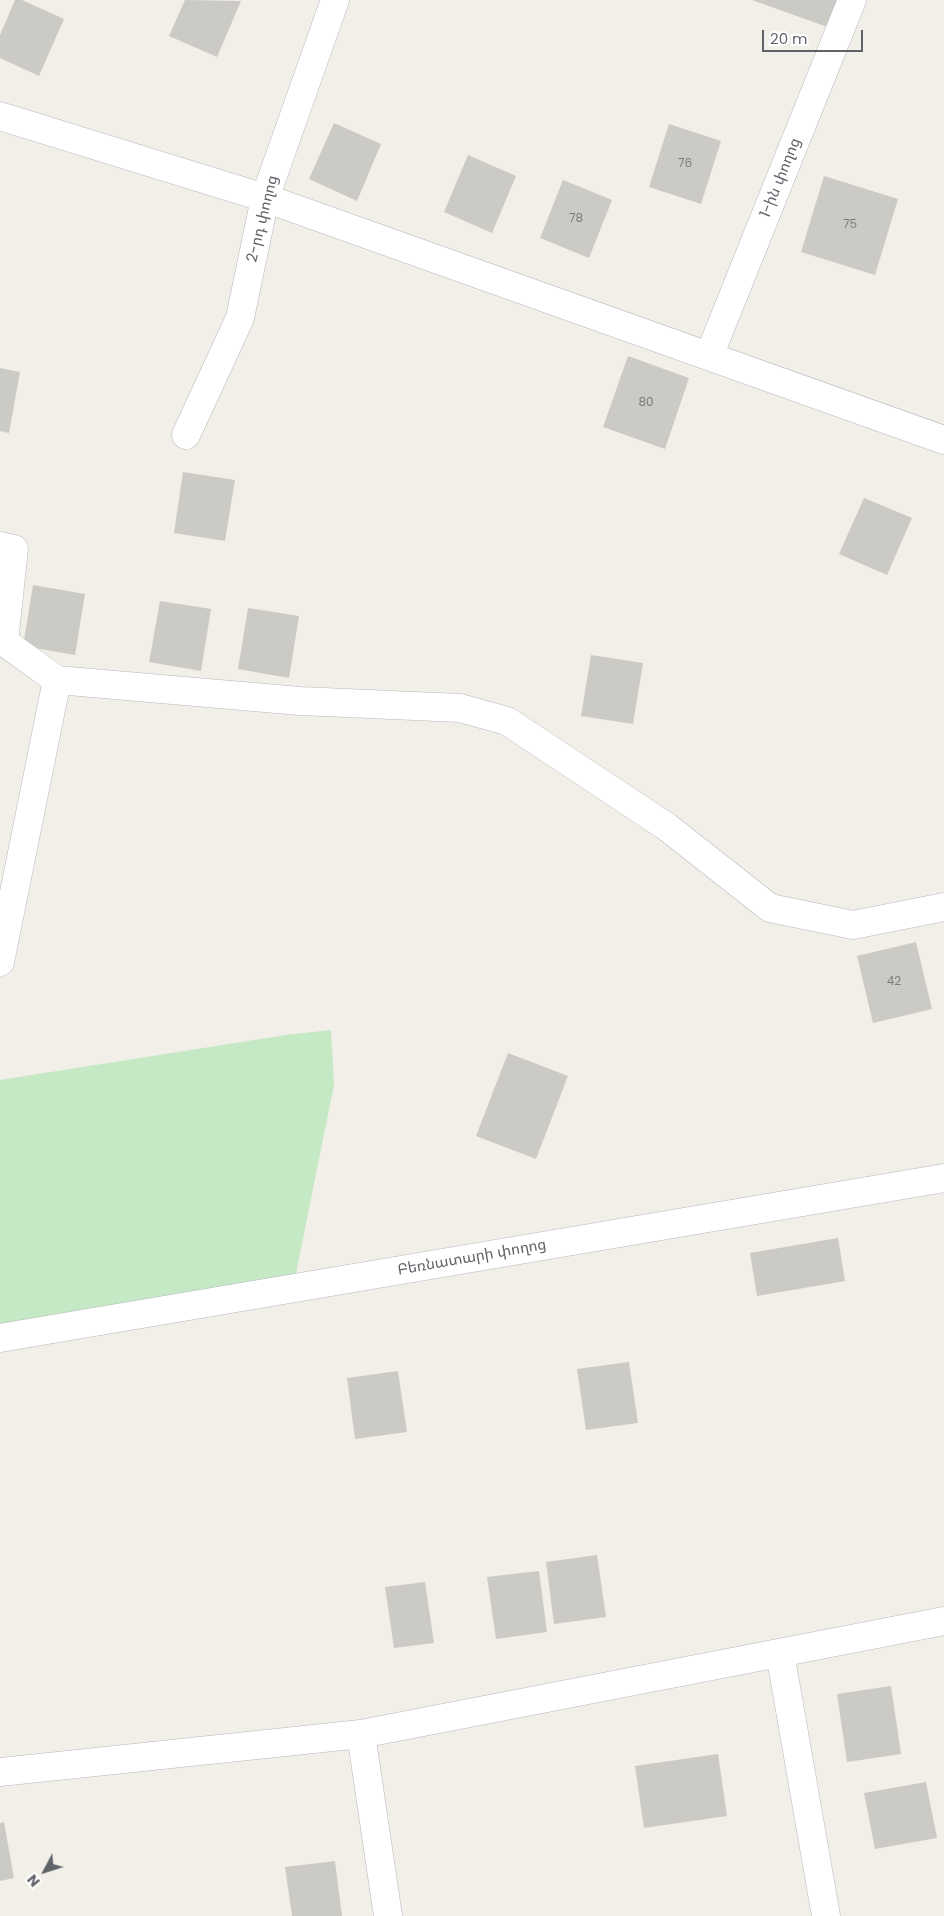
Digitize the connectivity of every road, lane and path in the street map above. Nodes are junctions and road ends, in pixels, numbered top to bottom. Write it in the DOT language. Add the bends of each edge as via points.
graph roads {
  1 [pos="335,0"];
  2 [pos="852,0"];
  3 [pos="0,116"];
  4 [pos="265,198"];
  5 [pos="709,356"];
  6 [pos="186,435"];
  7 [pos="944,440"];
  8 [pos="0,546"];
  9 [pos="57,680"];
  10 [pos="944,907"];
  11 [pos="0,962"];
  12 [pos="944,1178"];
  13 [pos="0,1338"];
  14 [pos="944,1621"];
  15 [pos="780,1652"];
  16 [pos="361,1734"];
  17 [pos="0,1772"];
  18 [pos="388,1916"];
  19 [pos="826,1916"];
  1 -- 4 [label="street, 2-րդ փողոց"];
  2 -- 5 [label="street, 1-ին փողոց"];
  3 -- 4 [label="street"];
  4 -- 5 [label="street"];
  4 -- 6 [label="street, 2-րդ փողոց" via="240,318"];
  5 -- 7 [label="street"];
  8 -- 9 [label="street" via="14,549 4,642"];
  9 -- 10 [label="street" via="300,701 460,708 507,721 667,827 770,908 853,926"];
  9 -- 11 [label="street"];
  12 -- 13 [label="street, Բեռնատարի փողոց"];
  14 -- 15 [label="street"];
  15 -- 16 [label="street"];
  15 -- 19 [label="street"];
  16 -- 17 [label="street"];
  16 -- 18 [label="street"];
}
